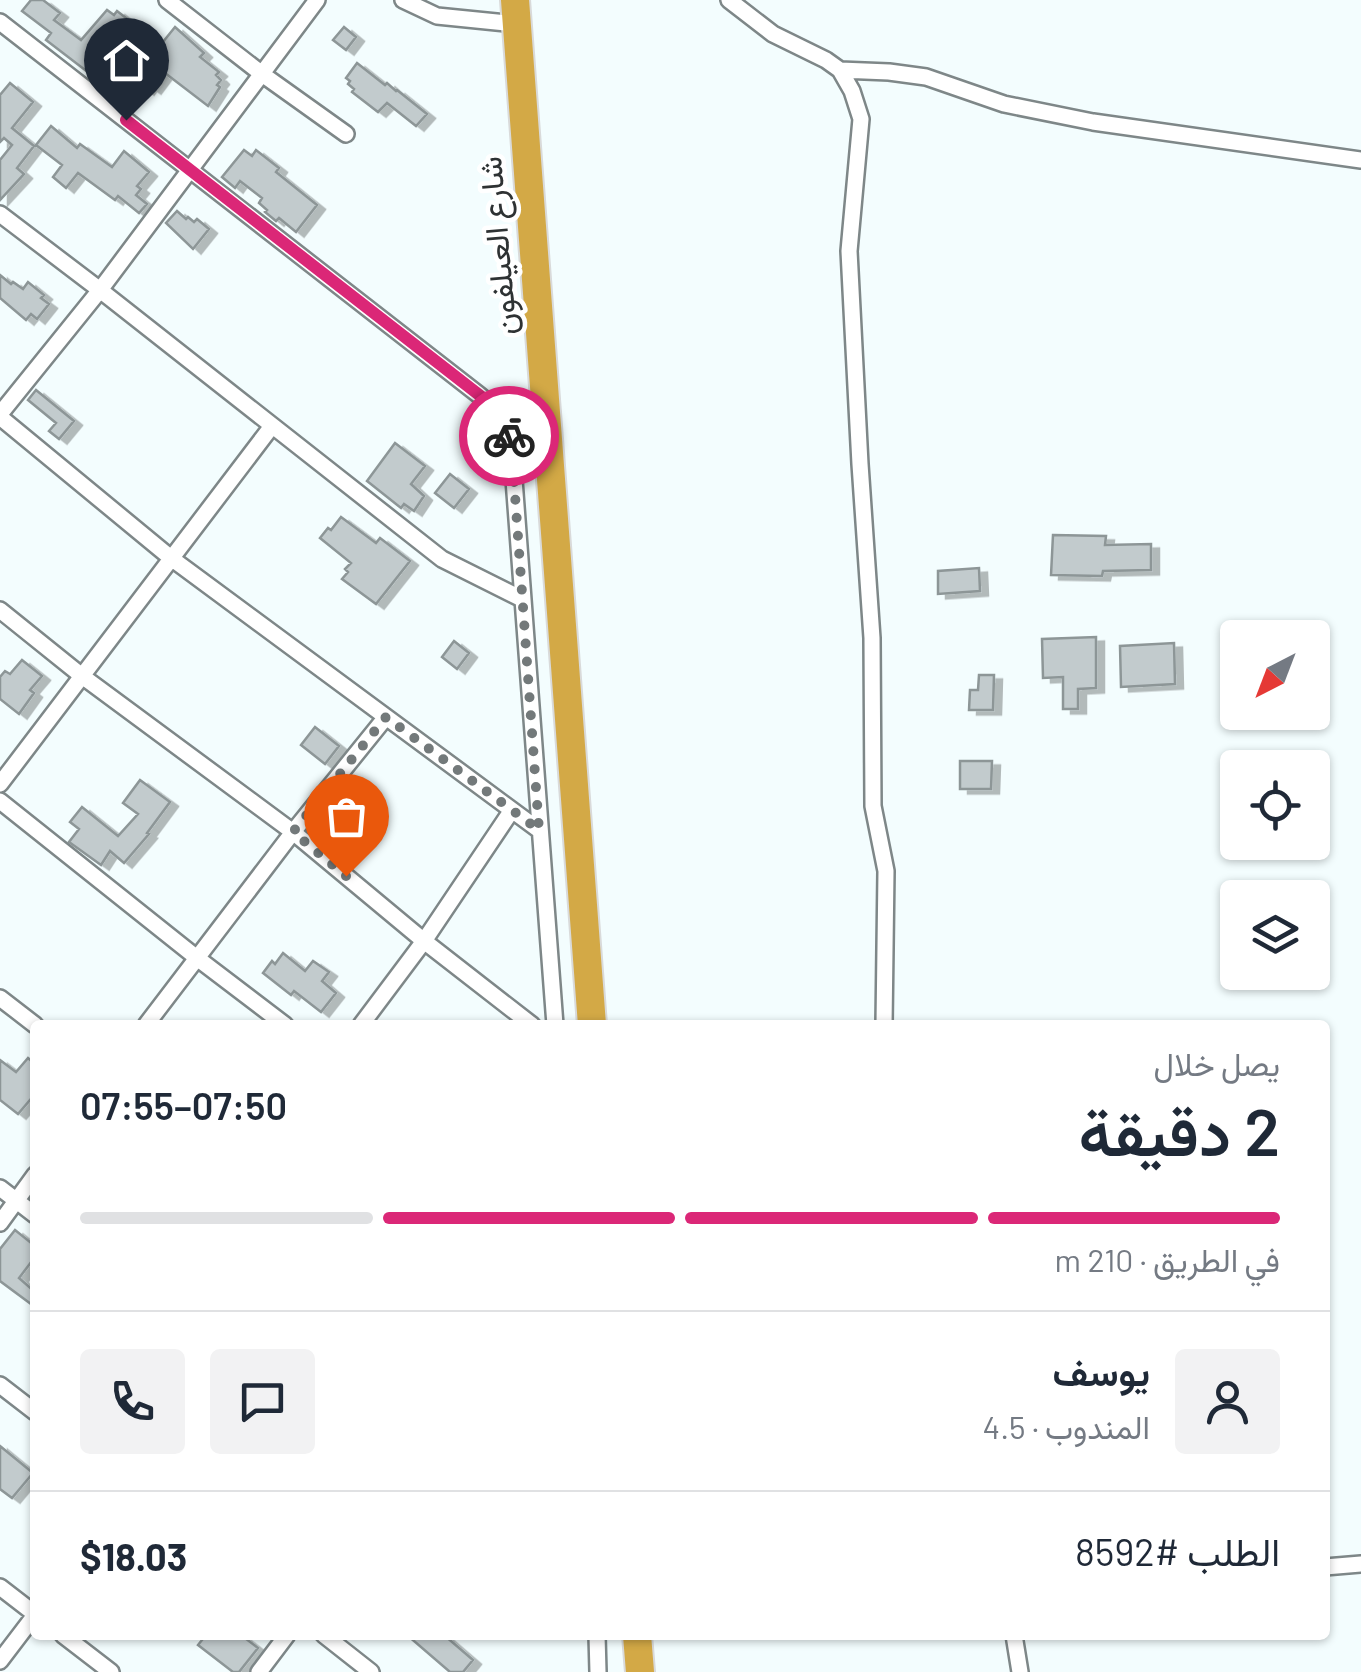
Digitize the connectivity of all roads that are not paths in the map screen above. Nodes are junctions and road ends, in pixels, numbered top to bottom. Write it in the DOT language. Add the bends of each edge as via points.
graph roads {
  1 [pos="168,0"];
  2 [pos="317,0"];
  3 [pos="403,0"];
  4 [pos="729,0"];
  5 [pos="516,12"];
  6 [pos="0,22"];
  7 [pos="840,70"];
  8 [pos="262,74"];
  9 [pos="346,134"];
  10 [pos="1361,160"];
  11 [pos="189,169"];
  12 [pos="0,214"];
  13 [pos="100,290"];
  14 [pos="0,415"];
  15 [pos="272,426"];
  16 [pos="171,558"];
  17 [pos="522,598"];
  18 [pos="0,610"];
  19 [pos="82,676"];
  20 [pos="386,717"];
  21 [pos="0,784"];
  22 [pos="0,800"];
  23 [pos="512,810"];
  24 [pos="539,830"];
  25 [pos="293,832"];
  26 [pos="424,941"];
  27 [pos="196,958"];
  28 [pos="0,998"];
  29 [pos="150,1020"];
  30 [pos="278,1020"];
  31 [pos="364,1020"];
  32 [pos="526,1020"];
  33 [pos="555,1020"];
  34 [pos="592,1020"];
  35 [pos="884,1020"];
  36 [pos="30,1021"];
  37 [pos="30,1183"];
  38 [pos="0,1188"];
  39 [pos="16,1201"];
  40 [pos="30,1211"];
  41 [pos="0,1222"];
  42 [pos="0,1385"];
  43 [pos="30,1408"];
  44 [pos="1361,1564"];
  45 [pos="1330,1567"];
  46 [pos="0,1587"];
  47 [pos="30,1610"];
  48 [pos="30,1621"];
  49 [pos="70,1640"];
  50 [pos="283,1640"];
  51 [pos="330,1640"];
  52 [pos="597,1640"];
  53 [pos="637,1640"];
  54 [pos="1015,1640"];
  55 [pos="0,1661"];
  56 [pos="112,1672"];
  57 [pos="259,1672"];
  58 [pos="371,1672"];
  59 [pos="598,1672"];
  60 [pos="640,1672"];
  61 [pos="1020,1672"];
  1 -- 8 [label="street"];
  2 -- 8 [label="street"];
  3 -- 5 [label="street" via="437,16"];
  4 -- 7 [label="street"];
  5 -- 34 [label="highway, شارع العيلفون"];
  6 -- 11 [label="street"];
  7 -- 10 [label="street" via="926,77 1004,104 1093,122"];
  7 -- 35 [label="street" via="861,119 849,251 872,638 873,806 886,871"];
  8 -- 9 [label="street"];
  8 -- 11 [label="street"];
  11 -- 13 [label="street"];
  11 -- 17 [label="street" via="494,408 510,440"];
  12 -- 13 [label="street"];
  13 -- 14 [label="street"];
  13 -- 15 [label="street"];
  14 -- 16 [label="street"];
  15 -- 16 [label="street"];
  15 -- 17 [label="street" via="442,559"];
  16 -- 19 [label="street"];
  16 -- 20 [label="street"];
  17 -- 24 [label="street"];
  18 -- 19 [label="street"];
  19 -- 21 [label="street"];
  19 -- 25 [label="street"];
  20 -- 23 [label="street"];
  20 -- 25 [label="street"];
  22 -- 27 [label="street"];
  23 -- 24 [label="street"];
  23 -- 26 [label="street"];
  24 -- 33 [label="street"];
  25 -- 26 [label="street"];
  25 -- 27 [label="street"];
  26 -- 31 [label="street"];
  26 -- 32 [label="street"];
  27 -- 29 [label="street"];
  27 -- 30 [label="street"];
  28 -- 36 [label="street"];
  37 -- 39 [label="street"];
  38 -- 39 [label="street"];
  39 -- 40 [label="street"];
  39 -- 41 [label="street"];
  42 -- 43 [label="street"];
  44 -- 45 [label="street"];
  46 -- 47 [label="street"];
  48 -- 55 [label="street"];
  49 -- 56 [label="street"];
  50 -- 57 [label="street"];
  51 -- 58 [label="street"];
  52 -- 59 [label="street"];
  53 -- 60 [label="highway"];
  54 -- 61 [label="street"];
}
